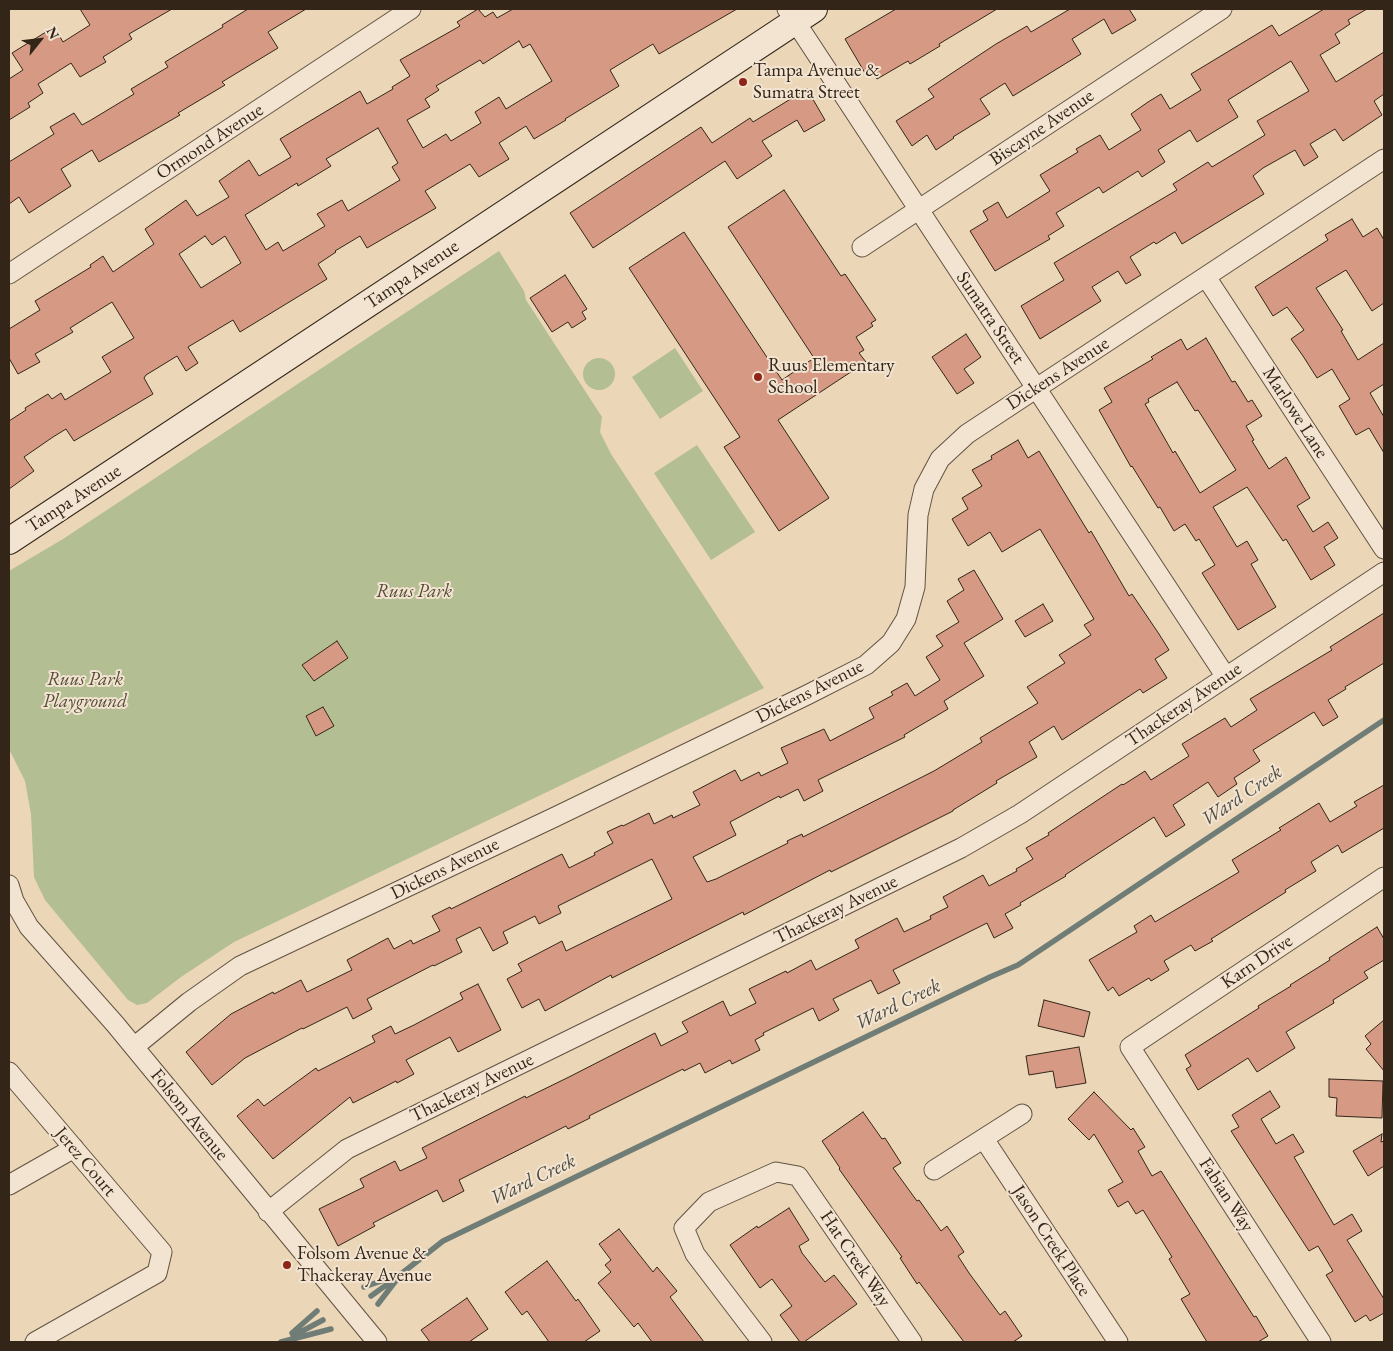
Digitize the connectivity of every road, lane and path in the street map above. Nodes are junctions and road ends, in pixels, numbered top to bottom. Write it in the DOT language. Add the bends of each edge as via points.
graph roads {
  1 [pos="411,9"];
  2 [pos="1222,9"];
  3 [pos="799,13"];
  4 [pos="1382,167"];
  5 [pos="918,210"];
  6 [pos="862,247"];
  7 [pos="9,274"];
  8 [pos="1206,277"];
  9 [pos="1037,388"];
  10 [pos="9,541"];
  11 [pos="1384,549"];
  12 [pos="1384,572"];
  13 [pos="1226,677"];
  14 [pos="1384,877"];
  15 [pos="9,885"];
  16 [pos="134,1047"];
  17 [pos="1130,1048"];
  18 [pos="9,1072"];
  19 [pos="1022,1114"];
  20 [pos="984,1139"];
  21 [pos="74,1148"];
  22 [pos="934,1170"];
  23 [pos="9,1185"];
  24 [pos="268,1212"];
  25 [pos="36,1342"];
  26 [pos="377,1342"];
  27 [pos="762,1342"];
  28 [pos="912,1342"];
  29 [pos="1118,1342"];
  30 [pos="1321,1342"];
  1 -- 7 [label="street, Ormond Avenue"];
  2 -- 5 [label="street, Biscayne Avenue"];
  3 -- 5 [label="street, Sumatra Street"];
  3 -- 10 [label="street, Tampa Avenue"];
  4 -- 8 [label="street, Dickens Avenue"];
  5 -- 6 [label="street, Biscayne Avenue"];
  5 -- 9 [label="street, Sumatra Street"];
  8 -- 9 [label="street, Dickens Avenue"];
  8 -- 11 [label="street, Marlowe Lane"];
  9 -- 13 [label="street, Sumatra Street"];
  9 -- 16 [label="street, Dickens Avenue" via="967,434 940,459 924,489 918,515 915,587 906,619 891,643 866,665 240,966"];
  12 -- 13 [label="street, Thackeray Avenue"];
  13 -- 24 [label="street, Thackeray Avenue" via="1020,814 962,848 347,1149"];
  14 -- 17 [label="street, Karn Drive"];
  15 -- 16 [label="street, Folsom Avenue" via="28,927"];
  16 -- 24 [label="street, Folsom Avenue"];
  17 -- 30 [label="street, Fabian Way"];
  18 -- 21 [label="street, Jerez Court"];
  19 -- 20 [label="street"];
  20 -- 22 [label="street"];
  20 -- 29 [label="street, Jason Creek Place"];
  21 -- 23 [label="street"];
  21 -- 25 [label="street, Jerez Court" via="162,1252 157,1273"];
  24 -- 26 [label="street, Folsom Avenue"];
  27 -- 28 [label="street, Hat Creek Way" via="695,1254 684,1228 709,1202 776,1172 798,1176"];
}
